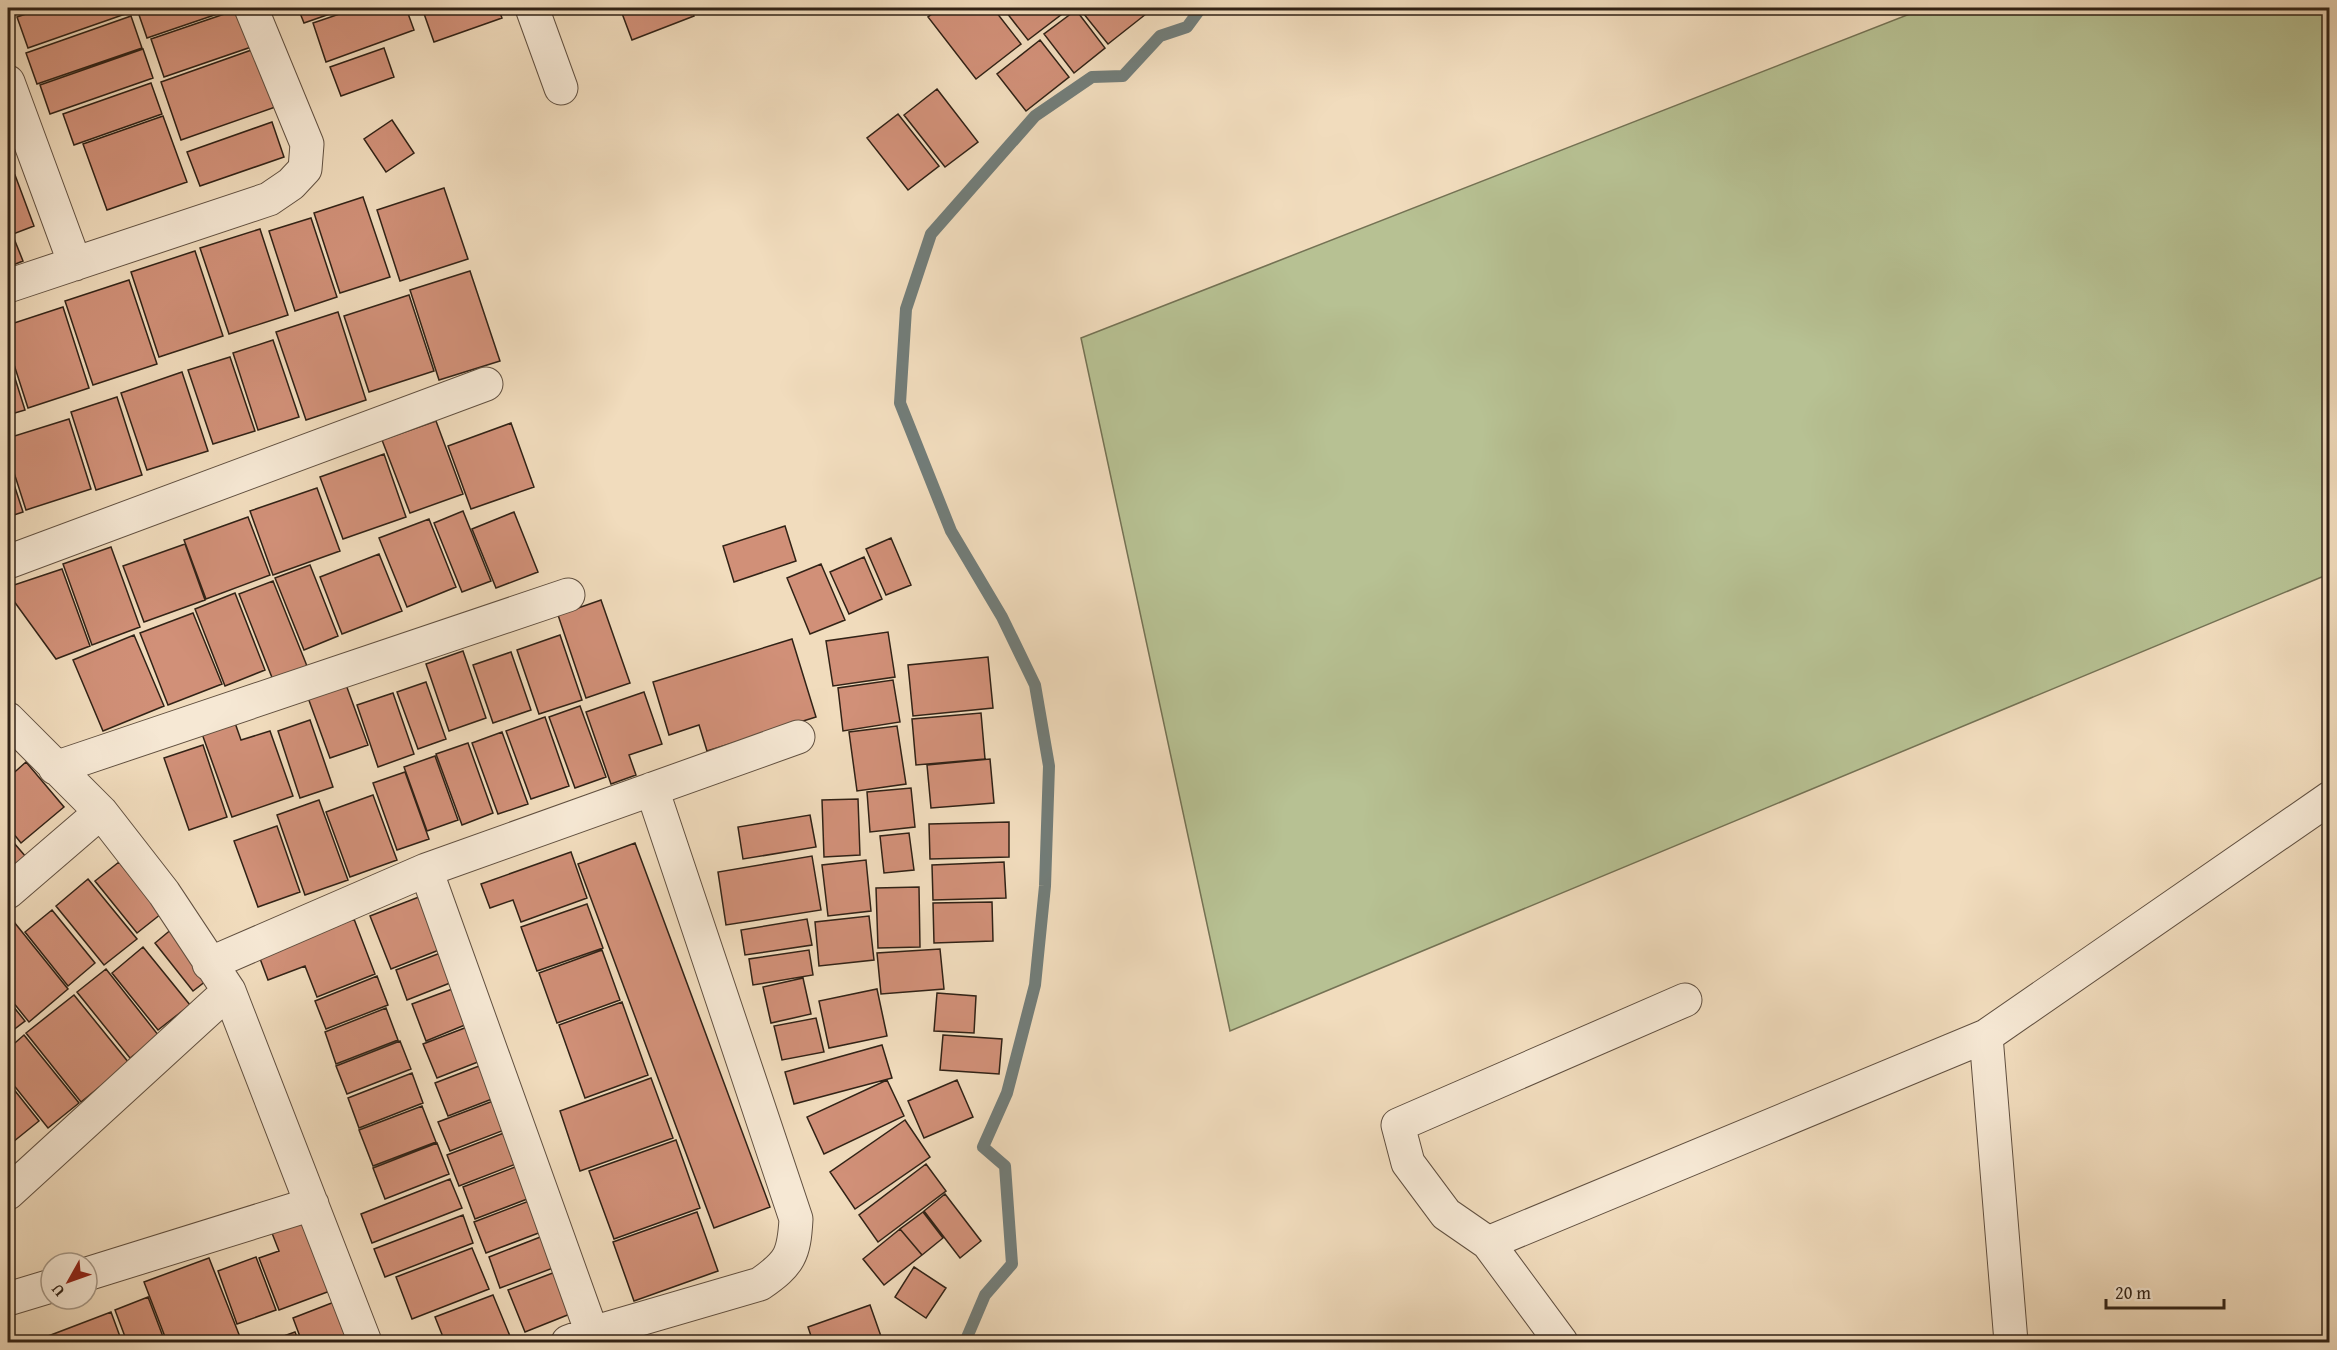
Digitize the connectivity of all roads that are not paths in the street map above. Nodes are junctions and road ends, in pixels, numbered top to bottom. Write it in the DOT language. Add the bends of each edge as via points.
graph roads {
  1 [pos="251,8"];
  2 [pos="532,8"];
  3 [pos="8,82"];
  4 [pos="561,88"];
  5 [pos="75,264"];
  6 [pos="8,286"];
  7 [pos="486,384"];
  8 [pos="8,562"];
  9 [pos="568,596"];
  10 [pos="8,719"];
  11 [pos="798,737"];
  12 [pos="55,768"];
  13 [pos="652,789"];
  14 [pos="2330,798"];
  15 [pos="100,812"];
  16 [pos="426,870"];
  17 [pos="8,892"];
  18 [pos="209,964"];
  19 [pos="229,991"];
  20 [pos="1685,1000"];
  21 [pos="1986,1036"];
  22 [pos="8,1193"];
  23 [pos="312,1204"];
  24 [pos="1488,1243"];
  25 [pos="99,1270"];
  26 [pos="39,1290"];
  27 [pos="8,1299"];
  28 [pos="580,1338"];
  29 [pos="365,1342"];
  30 [pos="1561,1342"];
  31 [pos="2011,1342"];
  1 -- 5 [label="street" via="307,144 305,169 268,199"];
  2 -- 4 [label="street"];
  3 -- 5 [label="street"];
  5 -- 6 [label="street"];
  7 -- 8 [label="street"];
  9 -- 12 [label="street"];
  10 -- 12 [label="street"];
  11 -- 13 [label="street"];
  12 -- 15 [label="street"];
  13 -- 16 [label="street"];
  13 -- 28 [label="street" via="796,1219 794,1248 783,1268 760,1284"];
  14 -- 21 [label="street"];
  15 -- 17 [label="street"];
  15 -- 18 [label="street" via="164,893"];
  16 -- 18 [label="street"];
  16 -- 28 [label="street"];
  18 -- 19 [label="street"];
  19 -- 22 [label="street"];
  19 -- 23 [label="street"];
  20 -- 24 [label="street" via="1398,1125 1408,1163 1446,1214"];
  21 -- 24 [label="street"];
  21 -- 31 [label="street"];
  23 -- 25 [label="street"];
  23 -- 29 [label="street"];
  24 -- 30 [label="street"];
  26 -- 27 [label="street"];
}
